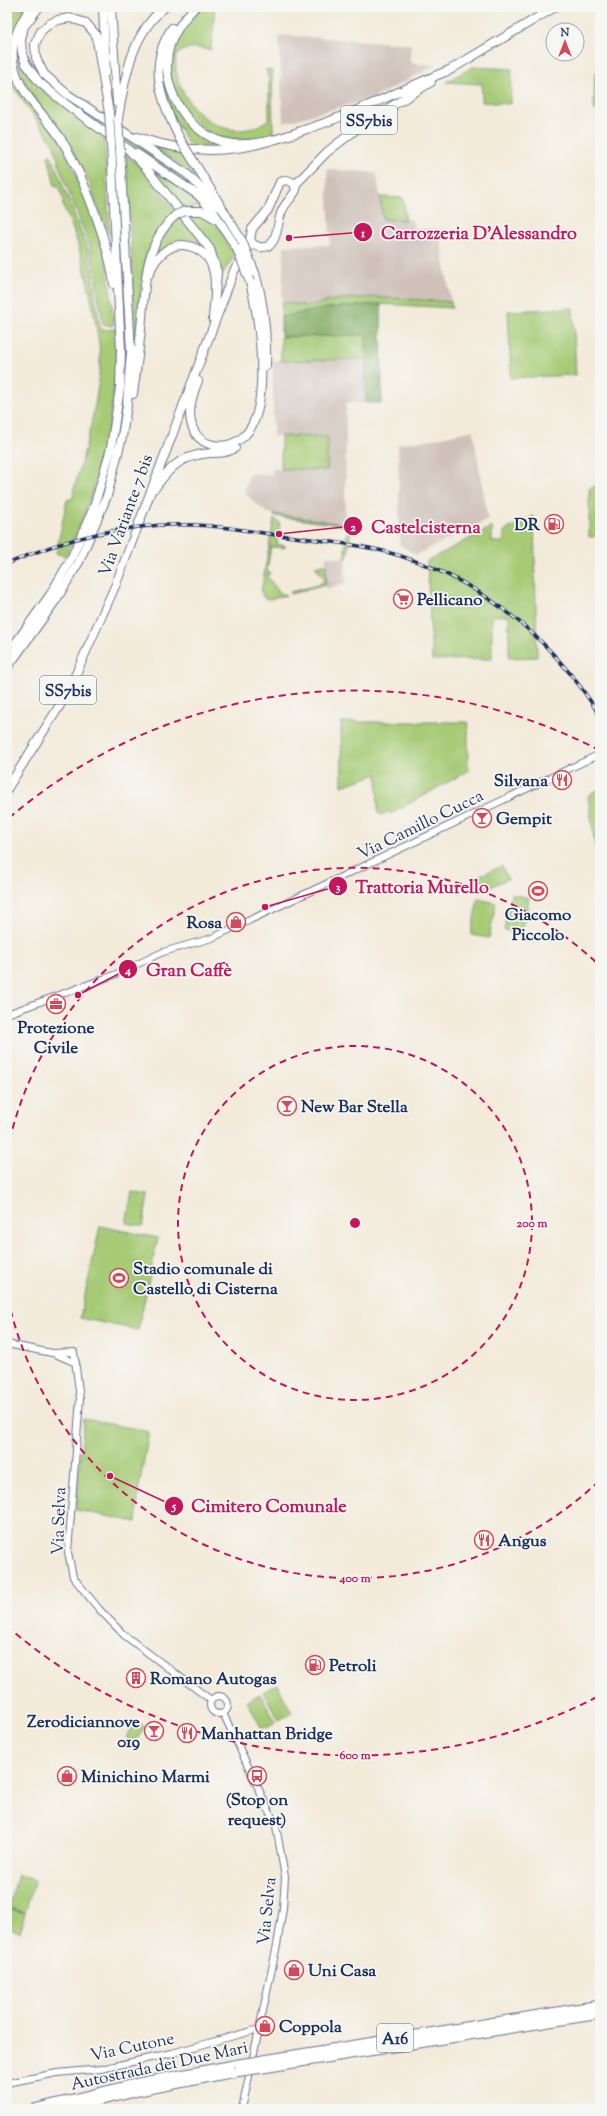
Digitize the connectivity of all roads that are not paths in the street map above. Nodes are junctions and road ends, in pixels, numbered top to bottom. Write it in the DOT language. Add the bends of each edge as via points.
graph roads {
  1 [pos="39,7"];
  2 [pos="103,7"];
  3 [pos="111,7"];
  4 [pos="165,7"];
  5 [pos="194,7"];
  6 [pos="555,7"];
  7 [pos="28,10"];
  8 [pos="24,28"];
  9 [pos="452,69"];
  10 [pos="109,113"];
  11 [pos="118,118"];
  12 [pos="128,134"];
  13 [pos="269,141"];
  14 [pos="124,149"];
  15 [pos="295,185"];
  16 [pos="220,207"];
  17 [pos="218,220"];
  18 [pos="252,244"];
  19 [pos="145,286"];
  20 [pos="215,290"];
  21 [pos="212,329"];
  22 [pos="121,338"];
  23 [pos="207,343"];
  24 [pos="122,437"];
  25 [pos="149,496"];
  26 [pos="7,654"];
  27 [pos="7,668"];
  28 [pos="600,754"];
  29 [pos="7,789"];
  30 [pos="7,1014"];
  31 [pos="7,1344"];
  32 [pos="52,1352"];
  33 [pos="76,1363"];
  34 [pos="212,1700"];
  35 [pos="223,1713"];
  36 [pos="600,2006"];
  37 [pos="600,2014"];
  38 [pos="550,2018"];
  39 [pos="259,2029"];
  40 [pos="237,2068"];
  41 [pos="8,2082"];
  42 [pos="175,2084"];
  43 [pos="34,2109"];
  44 [pos="66,2109"];
  45 [pos="86,2109"];
  46 [pos="242,2109"];
  1 -- 8 [label="main road"];
  2 -- 10 [label="main road"];
  3 -- 11 [label="main road"];
  4 -- 11 [label="main road" via="155,15 135,43 124,81"];
  5 -- 13 [label="main road" via="174,32 167,51 167,73 177,105 198,128 217,140 233,144"];
  5 -- 16 [label="main road, bridge" via="177,21 163,41 158,64 159,81 162,96 180,139"];
  6 -- 9 [label="main road, SS7bis"];
  7 -- 8 [label="main road"];
  7 -- 22 [label="main road" via="13,41 12,58 16,74 23,89 59,137 73,161 85,191 103,237 113,280"];
  8 -- 14 [label="main road" via="21,40 22,53 26,64 39,82"];
  9 -- 13 [label="main road" via="337,120"];
  9 -- 15 [label="main road, SS7bis" via="363,124 328,152"];
  10 -- 12 [label="main road" via="96,35 86,23 70,18 50,24 41,31 35,44 36,58 44,74 67,94"];
  10 -- 22 [label="main road, bridge"];
  11 -- 14 [label="main road, bridge"];
  12 -- 13 [label="main road" via="169,146 194,150 234,149"];
  12 -- 16 [label="main road" via="187,174"];
  14 -- 17 [label="main road" via="142,156 198,195"];
  14 -- 20 [label="main road" via="146,168 210,249 217,266"];
  14 -- 24 [label="main road" via="131,352"];
  15 -- 18 [label="main road, SS7bis" via="294,193 284,205 278,219 274,241 266,247"];
  15 -- 18 [label="main road, Via Variante 7 bis / SS7bis" via="290,180 280,182 268,210 252,229"];
  16 -- 25 [label="main road, bridge" via="242,241 255,272 261,296 266,351 263,402 254,430 238,447 188,456 164,476"];
  17 -- 19 [label="main road, bridge" via="202,211 185,211 176,215 165,225 153,247"];
  17 -- 23 [label="main road, bridge" via="237,249 250,282 258,328 260,392 250,428 229,446 212,445 198,437 191,423 192,402"];
  18 -- 21 [label="main road, Via Variante 7 bis / SS7bis" via="234,271"];
  19 -- 20 [label="main road" via="150,272 162,254 170,248 184,245 201,251 210,261"];
  19 -- 24 [label="main road" via="133,395"];
  20 -- 21 [label="main road"];
  21 -- 23 [label="main road, Via Variante 7 bis / SS7bis"];
  22 -- 26 [label="main road" via="118,402 106,467 87,526 64,571"];
  23 -- 25 [label="main road, Via Variante 7 bis / SS7bis"];
  24 -- 27 [label="main road" via="107,496 79,562 40,625"];
  25 -- 29 [label="main road, Via Variante 7 bis / SS7bis" via="116,584 66,694"];
  28 -- 30 [label="street, Via Camillo Cucca" via="212,938 163,952 108,978"];
  31 -- 32 [label="street"];
  32 -- 33 [label="street"];
  32 -- 33 [label="street, Via Selva" via="74,1352"];
  33 -- 34 [label="street, Via Selva" via="80,1418 68,1552 73,1577 99,1610 124,1634"];
  34 -- 35 [label="street" via="212,1711 217,1714"];
  34 -- 35 [label="street" via="218,1696 225,1699 227,1706"];
  35 -- 39 [label="street, Via Selva" via="273,1817 285,1868 282,1921"];
  36 -- 38 [label="highway, Autostrada dei Due Mari / A16"];
  37 -- 38 [label="highway, Autostrada dei Due Mari / A16"];
  38 -- 40 [label="highway, Autostrada dei Due Mari / A16, bridge"];
  39 -- 41 [label="street, Via Cutone" via="101,2069 57,2073"];
  39 -- 46 [label="street, Via Selva"];
  40 -- 42 [label="highway, Autostrada dei Due Mari / A16"];
  40 -- 43 [label="highway, Autostrada dei Due Mari / A16" via="138,2083"];
  42 -- 44 [label="highway, Autostrada dei Due Mari / A16"];
  42 -- 45 [label="highway"];
}
